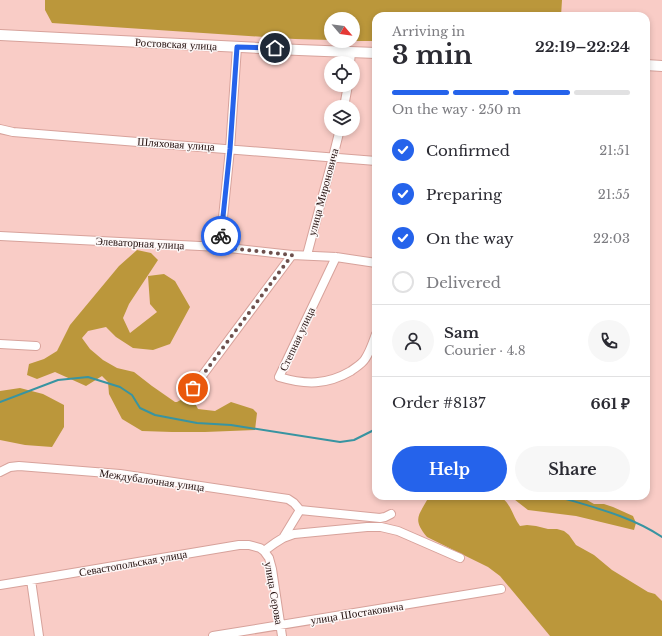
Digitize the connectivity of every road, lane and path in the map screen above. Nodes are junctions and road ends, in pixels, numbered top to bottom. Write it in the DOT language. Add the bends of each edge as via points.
graph roads {
  1 [pos="0,35"];
  2 [pos="237,47"];
  3 [pos="351,52"];
  4 [pos="372,53"];
  5 [pos="351,56"];
  6 [pos="650,65"];
  7 [pos="662,66"];
  8 [pos="0,129"];
  9 [pos="338,136"];
  10 [pos="230,149"];
  11 [pos="333,157"];
  12 [pos="372,161"];
  13 [pos="0,236"];
  14 [pos="220,247"];
  15 [pos="292,255"];
  16 [pos="307,256"];
  17 [pos="336,257"];
  18 [pos="372,262"];
  19 [pos="0,344"];
  20 [pos="372,345"];
  21 [pos="36,346"];
  22 [pos="193,388"];
  23 [pos="0,472"];
  24 [pos="300,510"];
  25 [pos="391,514"];
  26 [pos="283,538"];
  27 [pos="264,551"];
  28 [pos="460,558"];
  29 [pos="31,580"];
  30 [pos="0,585"];
  31 [pos="501,589"];
  32 [pos="280,625"];
  33 [pos="39,636"];
  34 [pos="213,636"];
  35 [pos="282,636"];
  1 -- 2 [label="main road, Ростовская улица"];
  2 -- 3 [label="main road, Ростовская улица"];
  2 -- 10 [label="street"];
  3 -- 4 [label="main road, Ростовская улица"];
  3 -- 5 [label="street"];
  6 -- 7 [label="main road"];
  8 -- 10 [label="street, Шляховая улица"];
  9 -- 11 [label="street, улица Мироновича"];
  10 -- 11 [label="street, Шляховая улица"];
  10 -- 14 [label="street"];
  11 -- 12 [label="street, Шляховая улица"];
  11 -- 16 [label="street, улица Мироновича"];
  13 -- 14 [label="street, Элеваторная улица"];
  14 -- 15 [label="street, Элеваторная улица"];
  15 -- 16 [label="street, Элеваторная улица"];
  15 -- 22 [label="street"];
  16 -- 17 [label="street, Элеваторная улица"];
  17 -- 18 [label="street, Элеваторная улица"];
  17 -- 20 [label="street, Степная улица" via="279,377 309,382 339,377 359,366"];
  19 -- 21 [label="street"];
  23 -- 24 [label="street, Междубалочная улица" via="19,466 120,474 288,499"];
  24 -- 25 [label="street" via="380,518"];
  24 -- 26 [label="street"];
  26 -- 27 [label="street"];
  26 -- 28 [label="street" via="294,534 381,527 398,531"];
  27 -- 29 [label="street, Севастопольская улица" via="254,546 239,545"];
  27 -- 32 [label="street, улица Серова" via="272,570"];
  29 -- 30 [label="street, Севастопольская улица"];
  29 -- 33 [label="street"];
  31 -- 32 [label="street, улица Шостаковича"];
  32 -- 34 [label="street, улица Шостаковича"];
  32 -- 35 [label="street, улица Серова"];
}
